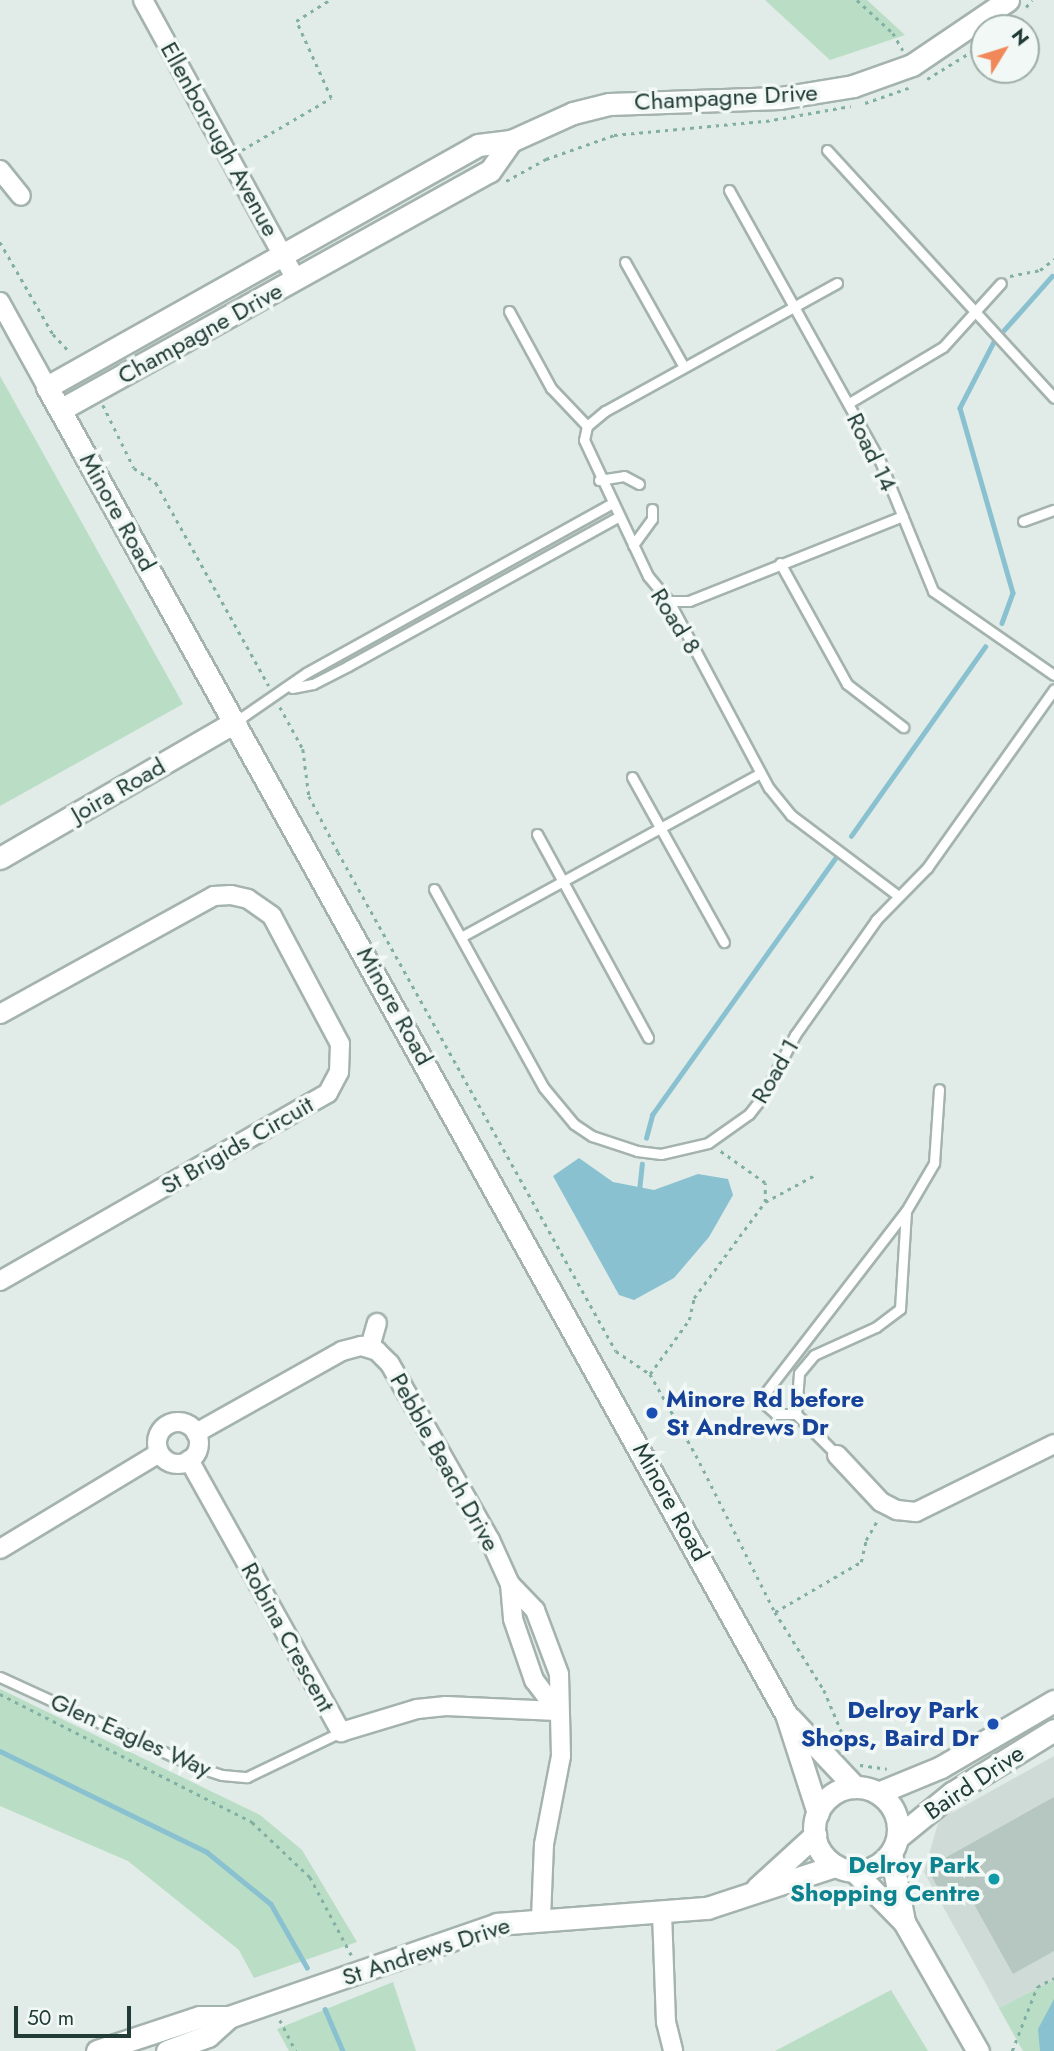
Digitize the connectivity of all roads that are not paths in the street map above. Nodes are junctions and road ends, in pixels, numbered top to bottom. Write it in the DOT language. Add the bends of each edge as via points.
graph roads {
  1 [pos="143,0"];
  2 [pos="1008,0"];
  3 [pos="511,141"];
  4 [pos="827,150"];
  5 [pos="0,170"];
  6 [pos="729,190"];
  7 [pos="21,196"];
  8 [pos="395,207"];
  9 [pos="282,252"];
  10 [pos="625,261"];
  11 [pos="296,279"];
  12 [pos="1001,283"];
  13 [pos="837,284"];
  14 [pos="0,302"];
  15 [pos="795,307"];
  16 [pos="973,310"];
  17 [pos="509,311"];
  18 [pos="190,321"];
  19 [pos="684,367"];
  20 [pos="47,387"];
  21 [pos="1054,398"];
  22 [pos="849,403"];
  23 [pos="60,410"];
  24 [pos="587,426"];
  25 [pos="599,480"];
  26 [pos="639,484"];
  27 [pos="611,504"];
  28 [pos="652,509"];
  29 [pos="1054,510"];
  30 [pos="903,516"];
  31 [pos="618,517"];
  32 [pos="1023,521"];
  33 [pos="633,545"];
  34 [pos="780,563"];
  35 [pos="668,601"];
  36 [pos="341,653"];
  37 [pos="348,666"];
  38 [pos="1054,675"];
  39 [pos="289,689"];
  40 [pos="1054,689"];
  41 [pos="235,722"];
  42 [pos="903,727"];
  43 [pos="760,773"];
  44 [pos="632,777"];
  45 [pos="660,828"];
  46 [pos="537,834"];
  47 [pos="0,858"];
  48 [pos="563,881"];
  49 [pos="434,889"];
  50 [pos="897,895"];
  51 [pos="461,937"];
  52 [pos="724,942"];
  53 [pos="0,1014"];
  54 [pos="648,1038"];
  55 [pos="939,1089"];
  56 [pos="906,1211"];
  57 [pos="0,1281"];
  58 [pos="377,1323"];
  59 [pos="370,1347"];
  60 [pos="796,1414"];
  61 [pos="196,1433"];
  62 [pos="1054,1444"];
  63 [pos="159,1453"];
  64 [pos="837,1455"];
  65 [pos="190,1460"];
  66 [pos="0,1549"];
  67 [pos="510,1584"];
  68 [pos="0,1677"];
  69 [pos="1054,1701"];
  70 [pos="557,1711"];
  71 [pos="786,1714"];
  72 [pos="1054,1730"];
  73 [pos="341,1732"];
  74 [pos="855,1787"];
  75 [pos="878,1793"];
  76 [pos="818,1813"];
  77 [pos="815,1835"];
  78 [pos="895,1845"];
  79 [pos="845,1869"];
  80 [pos="752,1892"];
  81 [pos="662,1913"];
  82 [pos="541,1918"];
  83 [pos="904,1923"];
  84 [pos="229,2017"];
  85 [pos="97,2051"];
  86 [pos="167,2051"];
  87 [pos="673,2051"];
  88 [pos="978,2051"];
  1 -- 9 [label="street, Ellenborough Avenue"];
  2 -- 3 [label="street, Champagne Drive" via="912,65 818,94 609,104 573,113"];
  3 -- 8 [label="street, Champagne Drive" via="478,145"];
  3 -- 8 [label="street, Champagne Drive" via="490,171"];
  4 -- 16 [label="lane"];
  5 -- 7 [label="street"];
  6 -- 15 [label="lane, Road 14"];
  8 -- 9 [label="street, Champagne Drive"];
  8 -- 11 [label="street, Champagne Drive"];
  9 -- 11 [label="street, Ellenborough Avenue"];
  9 -- 18 [label="street, Champagne Drive"];
  10 -- 19 [label="lane"];
  11 -- 18 [label="street, Champagne Drive"];
  12 -- 16 [label="lane"];
  13 -- 15 [label="lane"];
  14 -- 20 [label="street, Minore Road"];
  15 -- 19 [label="lane"];
  15 -- 22 [label="lane, Road 14"];
  16 -- 21 [label="lane"];
  16 -- 22 [label="lane" via="932,355"];
  17 -- 24 [label="lane" via="561,402"];
  18 -- 20 [label="street, Champagne Drive" via="82,366"];
  18 -- 23 [label="street, Champagne Drive" via="105,401"];
  19 -- 24 [label="lane"];
  20 -- 23 [label="street, Minore Road"];
  22 -- 30 [label="lane, Road 14"];
  23 -- 41 [label="street, Minore Road"];
  24 -- 25 [label="lane, Road 8" via="585,448"];
  25 -- 26 [label="lane" via="624,476"];
  25 -- 27 [label="lane, Road 8"];
  27 -- 31 [label="lane, Road 8"];
  27 -- 36 [label="lane"];
  28 -- 33 [label="lane" via="652,519"];
  29 -- 32 [label="lane"];
  30 -- 34 [label="lane"];
  30 -- 38 [label="lane, Road 14" via="933,591"];
  31 -- 33 [label="lane, Road 8"];
  31 -- 37 [label="lane"];
  33 -- 35 [label="lane, Road 8" via="652,584"];
  34 -- 35 [label="lane" via="689,601"];
  34 -- 42 [label="lane" via="847,684"];
  35 -- 43 [label="lane, Road 8"];
  36 -- 37 [label="lane"];
  36 -- 39 [label="lane"];
  37 -- 39 [label="lane" via="313,684"];
  39 -- 41 [label="lane"];
  40 -- 50 [label="lane, Road 1" via="927,868"];
  41 -- 47 [label="street, Joira Road"];
  41 -- 71 [label="street, Minore Road"];
  43 -- 45 [label="lane"];
  43 -- 50 [label="lane, Road 8" via="791,815"];
  44 -- 45 [label="lane"];
  45 -- 48 [label="lane"];
  45 -- 52 [label="lane"];
  46 -- 48 [label="lane"];
  48 -- 51 [label="lane"];
  48 -- 54 [label="lane"];
  49 -- 51 [label="lane, Road 1"];
  50 -- 51 [label="lane, Road 1" via="795,1035 749,1114 708,1143 661,1153 637,1151 592,1136 574,1124 544,1088"];
  53 -- 57 [label="street, St Brigids Circuit" via="214,897 231,894 248,899 272,916 340,1044 339,1072 328,1093"];
  55 -- 56 [label="lane" via="934,1163"];
  56 -- 60 [label="lane" via="900,1310 845,1343 814,1355 799,1373"];
  56 -- 60 [label="lane" via="765,1392 766,1405 776,1414"];
  58 -- 59 [label="street"];
  59 -- 61 [label="street" via="342,1351"];
  59 -- 67 [label="street, Pebble Beach Drive" via="396,1375 474,1508"];
  60 -- 64 [label="lane"];
  61 -- 63 [label="street" via="181,1422 168,1424 157,1440"];
  61 -- 65 [label="street" via="199,1445"];
  62 -- 64 [label="street" via="916,1511 886,1505"];
  63 -- 65 [label="street" via="173,1463"];
  63 -- 66 [label="street"];
  65 -- 73 [label="street, Robina Crescent"];
  67 -- 70 [label="street, Pebble Beach Drive" via="513,1619 534,1680"];
  67 -- 70 [label="street, Pebble Beach Drive" via="535,1610 559,1674"];
  68 -- 73 [label="lane, Glen Eagles Way" via="222,1775 247,1777"];
  69 -- 75 [label="street, Baird Drive" via="940,1767"];
  70 -- 73 [label="street, Robina Crescent" via="417,1709"];
  70 -- 82 [label="street, Pebble Beach Drive" via="560,1765 544,1844"];
  71 -- 74 [label="street, Minore Road"];
  71 -- 76 [label="street, Minore Road"];
  72 -- 78 [label="street, Baird Drive" via="952,1793"];
  74 -- 75 [label="street"];
  74 -- 76 [label="street" via="833,1794"];
  75 -- 78 [label="street" via="895,1812"];
  76 -- 77 [label="street"];
  77 -- 79 [label="street" via="825,1858"];
  77 -- 80 [label="street, St Andrews Drive"];
  78 -- 79 [label="street" via="882,1864"];
  78 -- 83 [label="street"];
  79 -- 80 [label="street, St Andrews Drive"];
  79 -- 83 [label="street"];
  80 -- 81 [label="street, St Andrews Drive" via="707,1908"];
  81 -- 82 [label="street, St Andrews Drive"];
  81 -- 87 [label="street" via="666,2022"];
  82 -- 84 [label="street, St Andrews Drive" via="497,1924"];
  83 -- 88 [label="street"];
  84 -- 85 [label="street, St Andrews Drive" via="200,2017"];
  84 -- 86 [label="street, St Andrews Drive" via="208,2036"];
}
